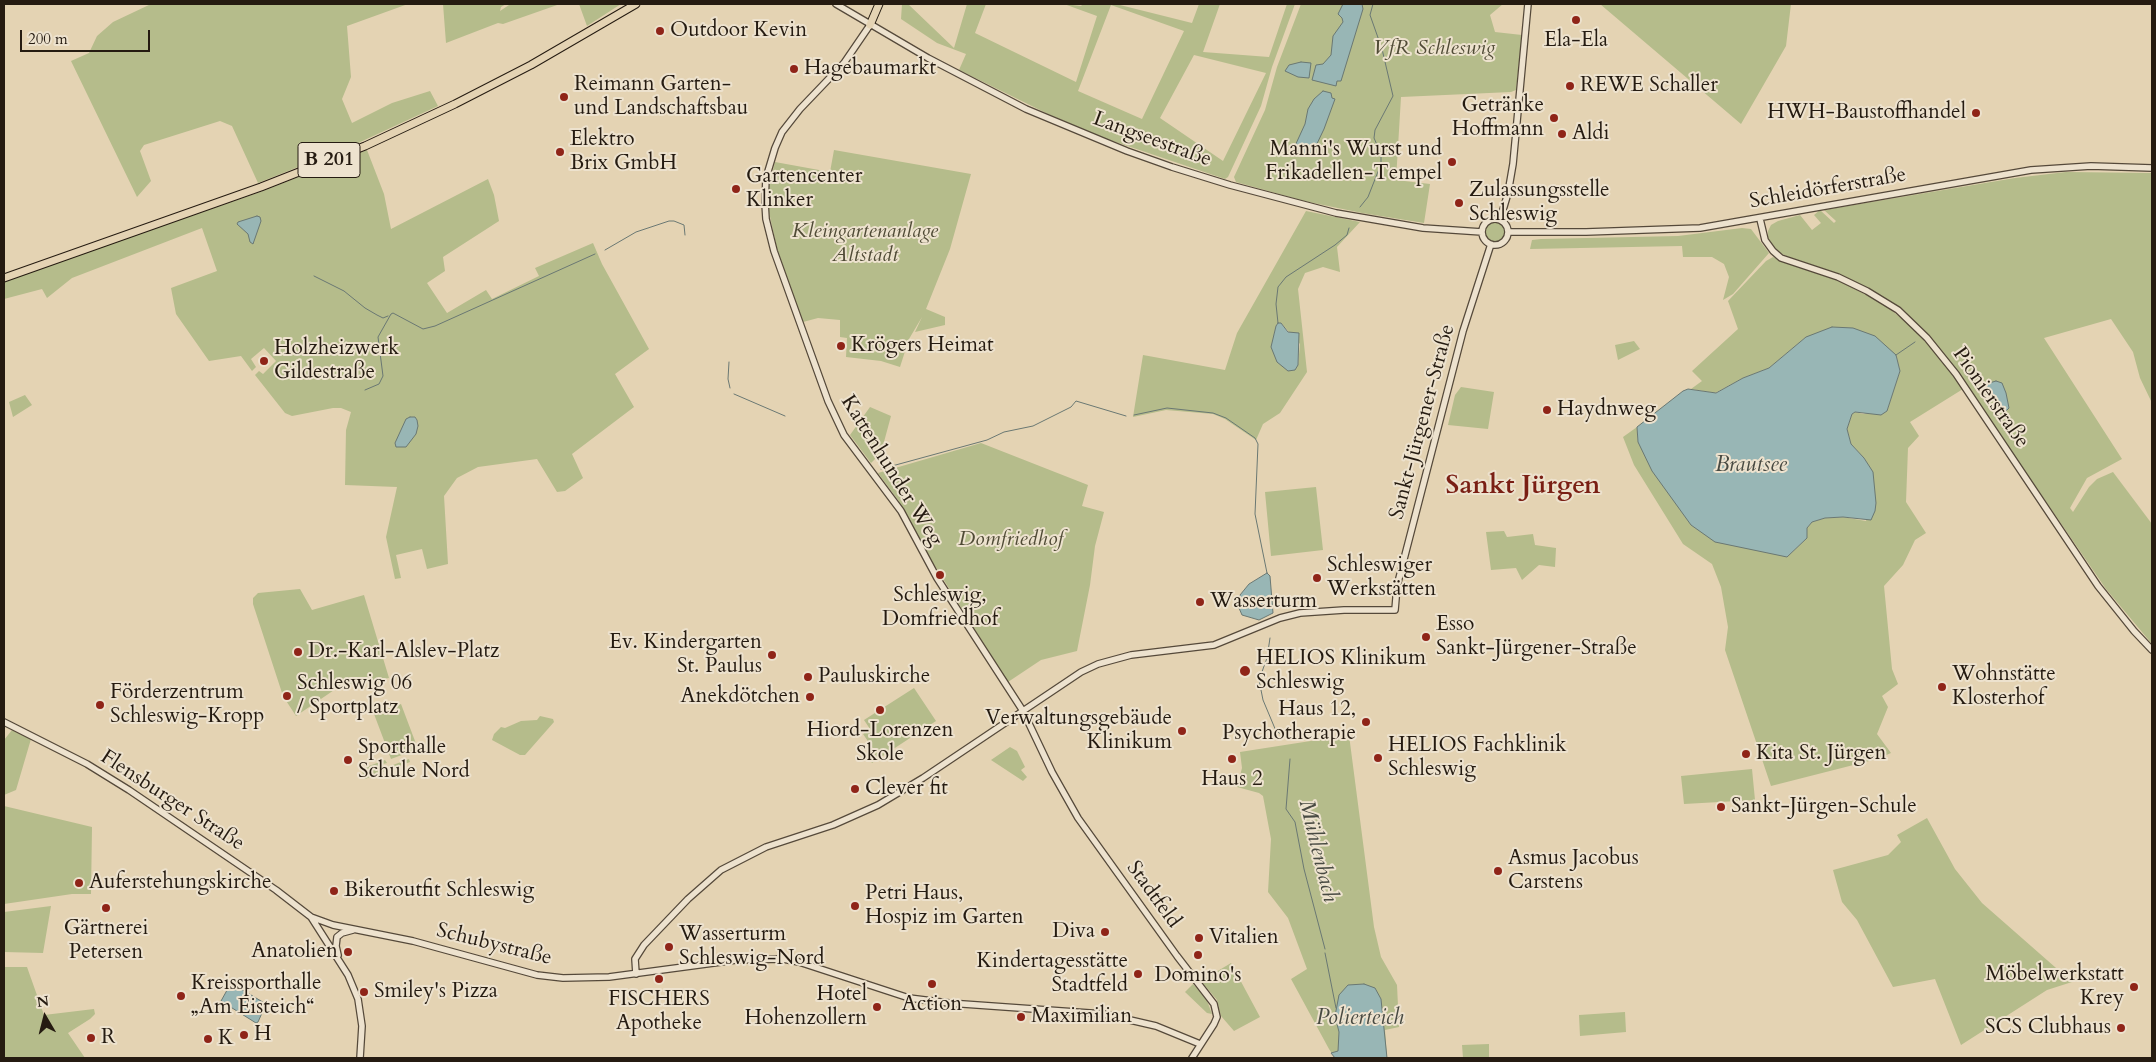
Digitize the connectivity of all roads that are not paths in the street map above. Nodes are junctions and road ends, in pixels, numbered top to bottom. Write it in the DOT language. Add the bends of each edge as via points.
graph roads {
  1 [pos="636,4"];
  2 [pos="836,4"];
  3 [pos="879,4"];
  4 [pos="1528,4"];
  5 [pos="870,25"];
  6 [pos="2152,168"];
  7 [pos="1760,219"];
  8 [pos="1500,220"];
  9 [pos="1482,232"];
  10 [pos="1508,232"];
  11 [pos="1491,244"];
  12 [pos="4,278"];
  13 [pos="2152,650"];
  14 [pos="1023,711"];
  15 [pos="4,722"];
  16 [pos="1111,865"];
  17 [pos="310,918"];
  18 [pos="357,930"];
  19 [pos="340,962"];
  20 [pos="636,974"];
  21 [pos="1200,1044"];
  22 [pos="360,1058"];
  23 [pos="1192,1058"];
  1 -- 12 [label="main road, B 201" via="531,65 365,146 261,187"];
  2 -- 5 [label="street, Langseestraße"];
  3 -- 5 [label="main road"];
  4 -- 8 [label="street" via="1513,164"];
  5 -- 9 [label="street, Langseestraße" via="1026,108 1172,167 1336,213 1424,228"];
  5 -- 14 [label="street, Kattenhunder Weg" via="853,51 782,132 768,169 765,190 768,230 832,413 844,435 892,496 937,578"];
  6 -- 7 [label="street, Schleidörferstraße" via="2091,166 2031,170"];
  7 -- 10 [label="street, Schleidörferstraße" via="1664,230"];
  7 -- 13 [label="street, Pionierstraße" via="1765,240 1781,258 1838,277 1867,291 1898,310 1926,338 1956,374 2098,586"];
  8 -- 9 [label="street" via="1488,221"];
  8 -- 10 [label="street" via="1506,224"];
  9 -- 11 [label="street"];
  10 -- 11 [label="street" via="1503,242"];
  11 -- 14 [label="street, Sankt-Jürgener-Straße" via="1463,331 1397,586 1395,610 1300,613 1214,645 1120,657 1081,672"];
  14 -- 16 [label="street, Kattenhunder Weg" via="1078,818"];
  14 -- 20 [label="street" via="878,805 833,826 766,847 721,870 644,945 635,959"];
  15 -- 17 [label="street, Flensburger Straße" via="87,764 129,790 276,890"];
  16 -- 21 [label="street, Stadtfeld" via="1214,1004 1217,1017"];
  17 -- 18 [label="street, Schubystraße"];
  17 -- 19 [label="street, Flensburger Straße"];
  18 -- 19 [label="street" via="337,937"];
  18 -- 20 [label="street, Schubystraße" via="413,940 537,975 583,979"];
  19 -- 22 [label="street, Flensburger Straße" via="358,999 362,1026"];
  20 -- 21 [label="street, Schubystraße" via="752,959 784,959 909,998 1104,1014 1156,1026"];
  21 -- 23 [label="street, Stadtfeld"];
}
